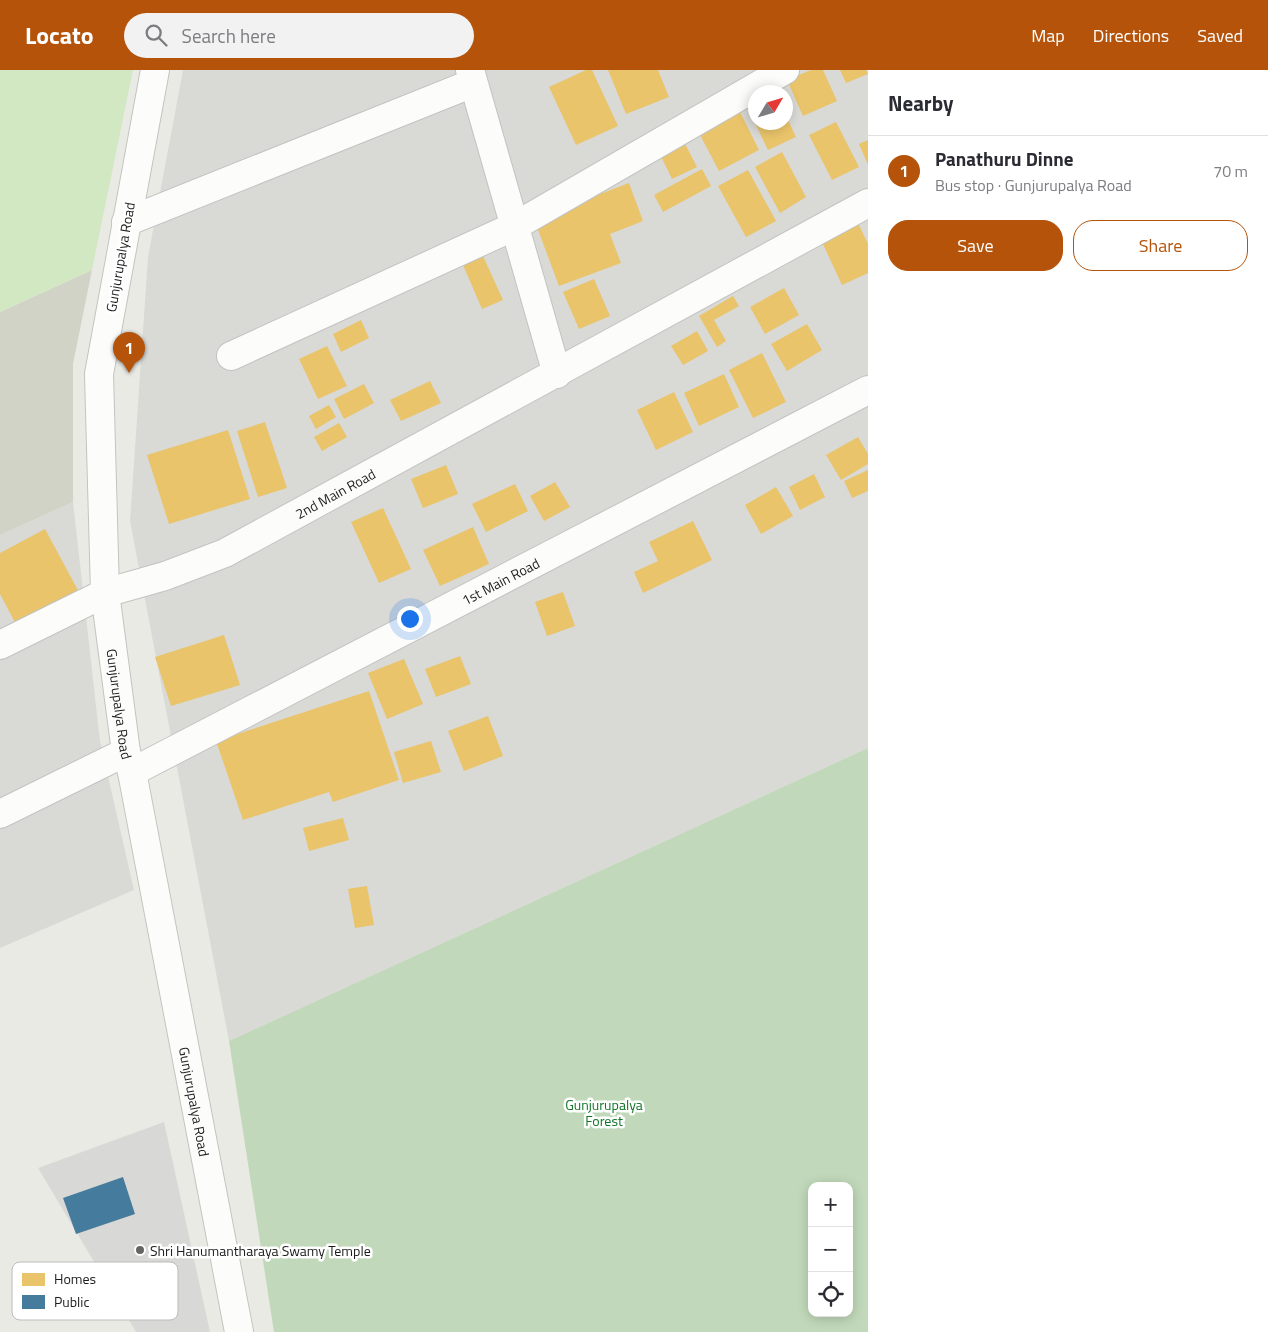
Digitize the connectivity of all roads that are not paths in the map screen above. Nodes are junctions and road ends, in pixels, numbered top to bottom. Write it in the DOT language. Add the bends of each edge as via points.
graph roads {
  1 [pos="155,70"];
  2 [pos="785,70"];
  3 [pos="472,76"];
  4 [pos="868,203"];
  5 [pos="126,222"];
  6 [pos="515,226"];
  7 [pos="231,356"];
  8 [pos="557,374"];
  9 [pos="868,390"];
  10 [pos="105,593"];
  11 [pos="0,645"];
  12 [pos="129,762"];
  13 [pos="0,814"];
  14 [pos="239,1332"];
  1 -- 5 [label="street, Gunjurupalya Road"];
  2 -- 6 [label="street"];
  3 -- 5 [label="street"];
  3 -- 6 [label="street"];
  4 -- 8 [label="street, 2nd Main Road"];
  5 -- 10 [label="street, Gunjurupalya Road" via="99,374"];
  6 -- 7 [label="street"];
  6 -- 8 [label="street"];
  8 -- 10 [label="street, 2nd Main Road" via="225,554"];
  9 -- 12 [label="street, 1st Main Road"];
  10 -- 11 [label="street, 2nd Main Road"];
  10 -- 12 [label="street, Gunjurupalya Road"];
  12 -- 13 [label="street, 1st Main Road"];
  12 -- 14 [label="street, Gunjurupalya Road"];
}
